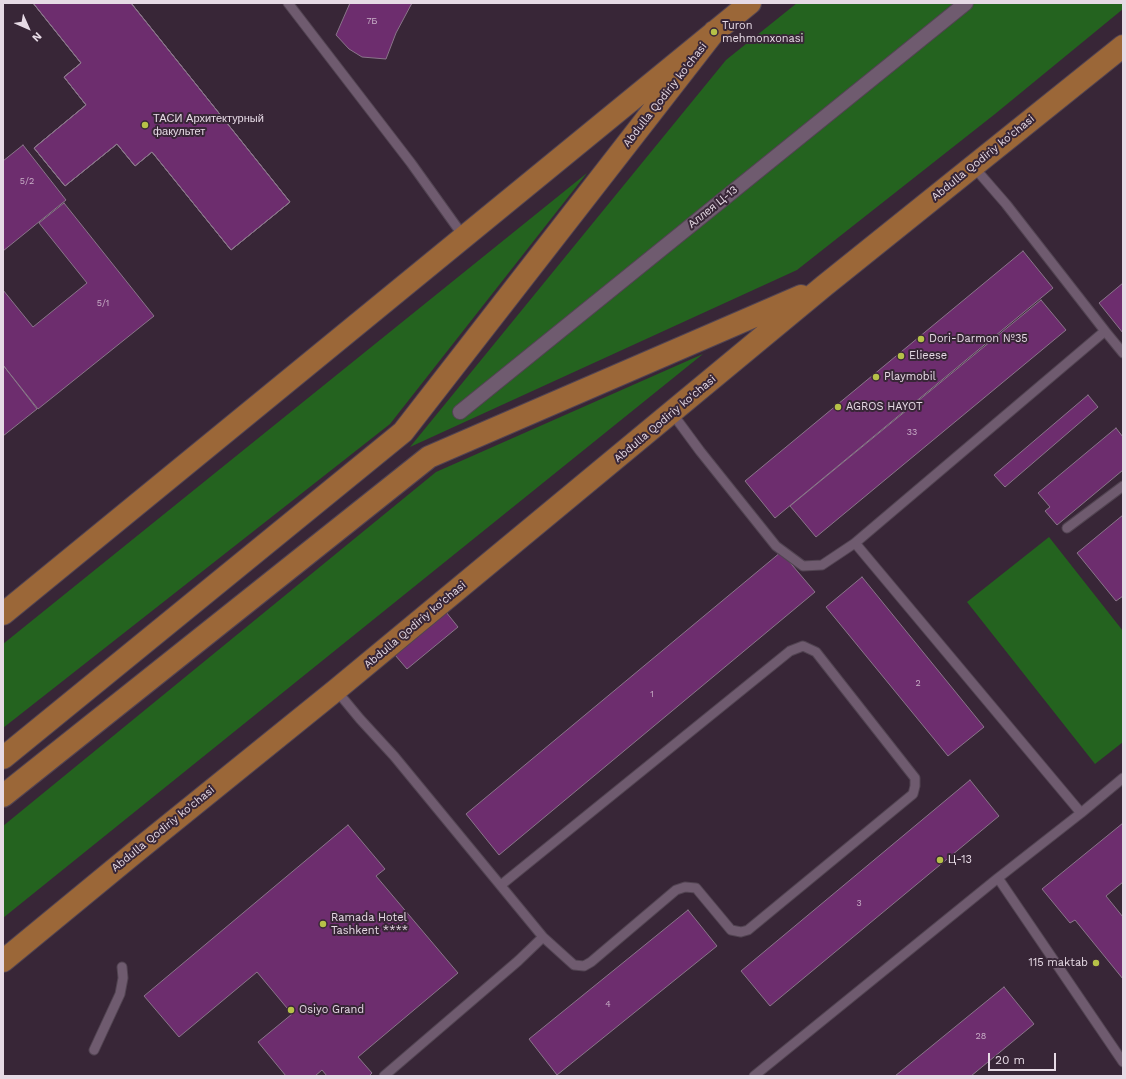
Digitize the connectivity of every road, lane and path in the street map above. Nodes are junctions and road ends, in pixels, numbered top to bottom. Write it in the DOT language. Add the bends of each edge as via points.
graph roads {
  1 [pos="288,3"];
  2 [pos="750,3"];
  3 [pos="966,3"];
  4 [pos="714,32"];
  5 [pos="1123,46"];
  6 [pos="973,166"];
  7 [pos="464,237"];
  8 [pos="824,286"];
  9 [pos="1105,331"];
  10 [pos="1123,353"];
  11 [pos="460,412"];
  12 [pos="672,413"];
  13 [pos="1123,486"];
  14 [pos="1067,528"];
  15 [pos="855,543"];
  16 [pos="3,614"];
  17 [pos="336,690"];
  18 [pos="3,758"];
  19 [pos="1123,778"];
  20 [pos="3,796"];
  21 [pos="1081,813"];
  22 [pos="998,878"];
  23 [pos="501,885"];
  24 [pos="543,937"];
  25 [pos="3,961"];
  26 [pos="122,967"];
  27 [pos="94,1050"];
  28 [pos="1123,1062"];
  29 [pos="384,1076"];
  30 [pos="754,1076"];
  1 -- 7 [label="lane" via="411,163"];
  2 -- 4 [label="main road, Abdulla Qodiriy ko'chasi"];
  3 -- 11 [label="street, Аллея Ц-13"];
  4 -- 7 [label="main road, Abdulla Qodiriy ko'chasi"];
  4 -- 18 [label="main road, Abdulla Qodiriy ko'chasi" via="403,432"];
  5 -- 6 [label="main road, Abdulla Qodiriy ko'chasi"];
  6 -- 8 [label="main road, Abdulla Qodiriy ko'chasi"];
  6 -- 9 [label="lane" via="1006,204"];
  7 -- 16 [label="main road, Abdulla Qodiriy ko'chasi"];
  8 -- 12 [label="main road, Abdulla Qodiriy ko'chasi"];
  8 -- 20 [label="main road, Abdulla Qodiriy ko'chasi" via="429,457"];
  9 -- 10 [label="lane"];
  9 -- 15 [label="lane"];
  12 -- 15 [label="lane" via="776,546 803,566 822,565"];
  12 -- 17 [label="main road, Abdulla Qodiriy ko'chasi"];
  13 -- 14 [label="lane"];
  15 -- 21 [label="lane"];
  17 -- 23 [label="lane"];
  17 -- 25 [label="main road, Abdulla Qodiriy ko'chasi"];
  19 -- 21 [label="lane"];
  21 -- 22 [label="lane"];
  22 -- 28 [label="lane"];
  22 -- 30 [label="lane"];
  23 -- 24 [label="lane"];
  23 -- 24 [label="lane" via="790,651 803,646 816,652 915,778 913,794 748,930 731,930 696,888 686,887 676,890 584,966 574,965"];
  24 -- 29 [label="lane"];
  26 -- 27 [label="lane" via="120,994"];
}
